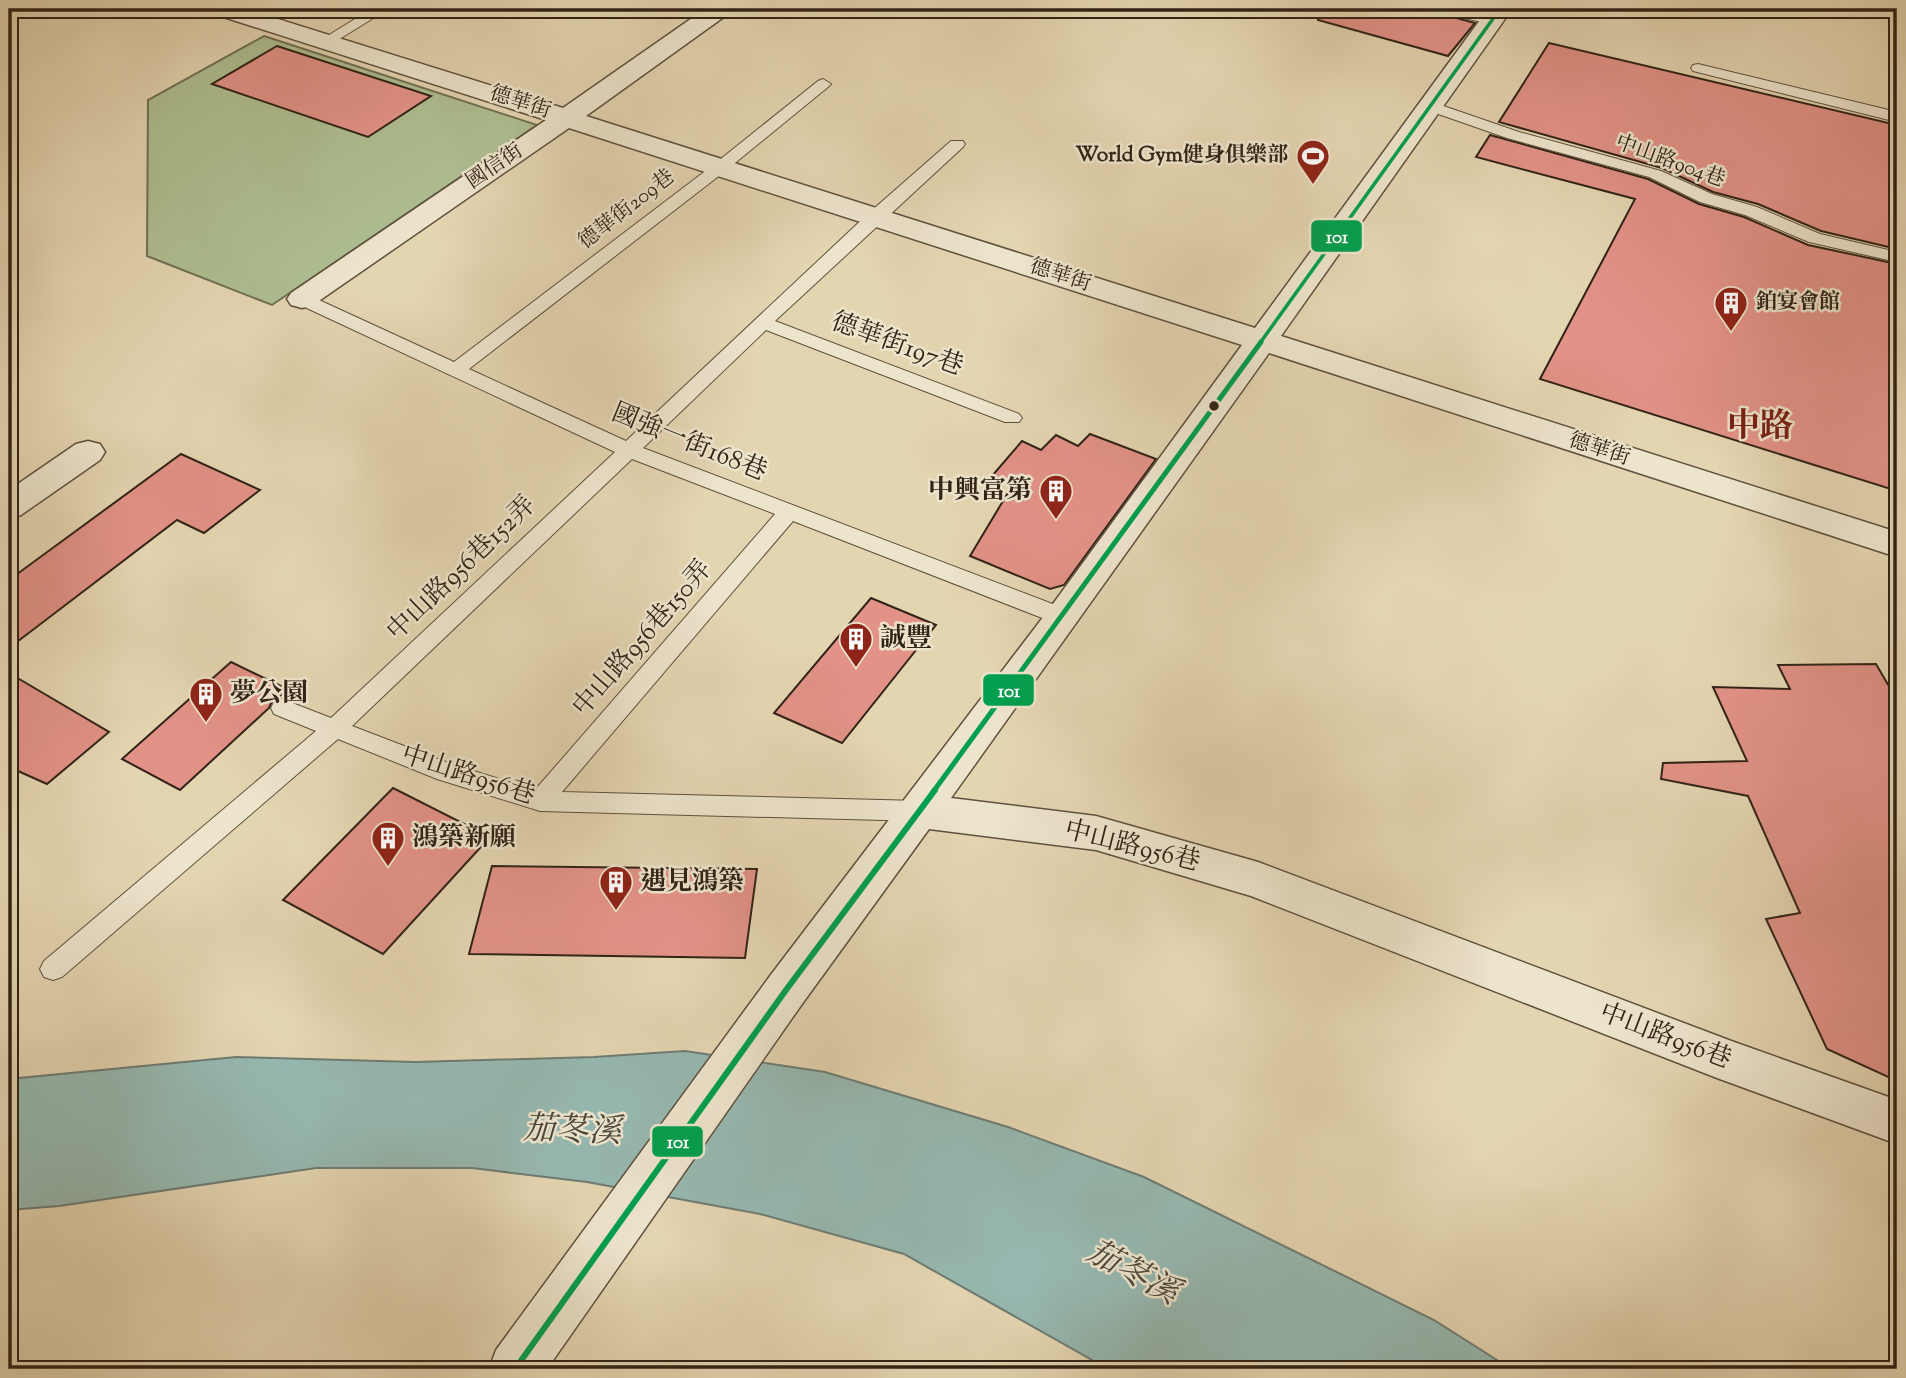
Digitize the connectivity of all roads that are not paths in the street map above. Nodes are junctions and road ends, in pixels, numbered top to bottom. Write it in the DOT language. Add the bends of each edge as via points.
graph roads {
  1 [pos="222,9"];
  2 [pos="382,9"];
  3 [pos="720,9"];
  4 [pos="1442,9"];
  5 [pos="1495,15"];
  6 [pos="327,40"];
  7 [pos="1698,68"];
  8 [pos="823,84"];
  9 [pos="1429,106"];
  10 [pos="1897,117"];
  11 [pos="566,118"];
  12 [pos="957,144"];
  13 [pos="718,169"];
  14 [pos="876,216"];
  15 [pos="1897,257"];
  16 [pos="302,299"];
  17 [pos="763,323"];
  18 [pos="1259,341"];
  19 [pos="456,370"];
  20 [pos="1012,418"];
  21 [pos="628,450"];
  22 [pos="88,452"];
  23 [pos="9,507"];
  24 [pos="788,513"];
  25 [pos="1897,545"];
  26 [pos="1063,617"];
  27 [pos="282,708"];
  28 [pos="334,729"];
  29 [pos="540,801"];
  30 [pos="920,811"];
  31 [pos="53,969"];
  32 [pos="1897,1122"];
  33 [pos="526,1352"];
  1 -- 6 [label="street, 德華街"];
  2 -- 6 [label="lane"];
  3 -- 11 [label="street, 國信街"];
  4 -- 5 [label="lane"];
  5 -- 9 [label="street"];
  6 -- 11 [label="street, 德華街"];
  7 -- 10 [label="lane"];
  8 -- 13 [label="lane, 德華街209巷"];
  9 -- 15 [label="lane, 中山路904巷" via="1654,174 1815,238"];
  9 -- 18 [label="street"];
  11 -- 13 [label="street, 德華街"];
  11 -- 16 [label="street, 國信街"];
  12 -- 14 [label="lane"];
  13 -- 14 [label="street, 德華街"];
  13 -- 19 [label="lane, 德華街209巷"];
  14 -- 17 [label="lane"];
  14 -- 18 [label="street, 德華街"];
  16 -- 19 [label="lane, 國強一街168巷"];
  17 -- 20 [label="lane, 德華街197巷"];
  17 -- 21 [label="lane"];
  18 -- 25 [label="street, 德華街"];
  18 -- 26 [label="street"];
  19 -- 21 [label="lane, 國強一街168巷"];
  21 -- 24 [label="lane, 國強一街168巷"];
  21 -- 28 [label="lane, 中山路956巷152弄"];
  22 -- 23 [label="street"];
  24 -- 26 [label="lane, 國強一街168巷"];
  24 -- 29 [label="lane, 中山路956巷150弄"];
  26 -- 30 [label="street"];
  27 -- 28 [label="lane, 中山路956巷"];
  28 -- 29 [label="lane, 中山路956巷" via="445,772"];
  28 -- 31 [label="lane"];
  29 -- 30 [label="lane, 中山路956巷"];
  30 -- 32 [label="street, 中山路956巷" via="1096,833 1258,880"];
  30 -- 33 [label="street"];
}
